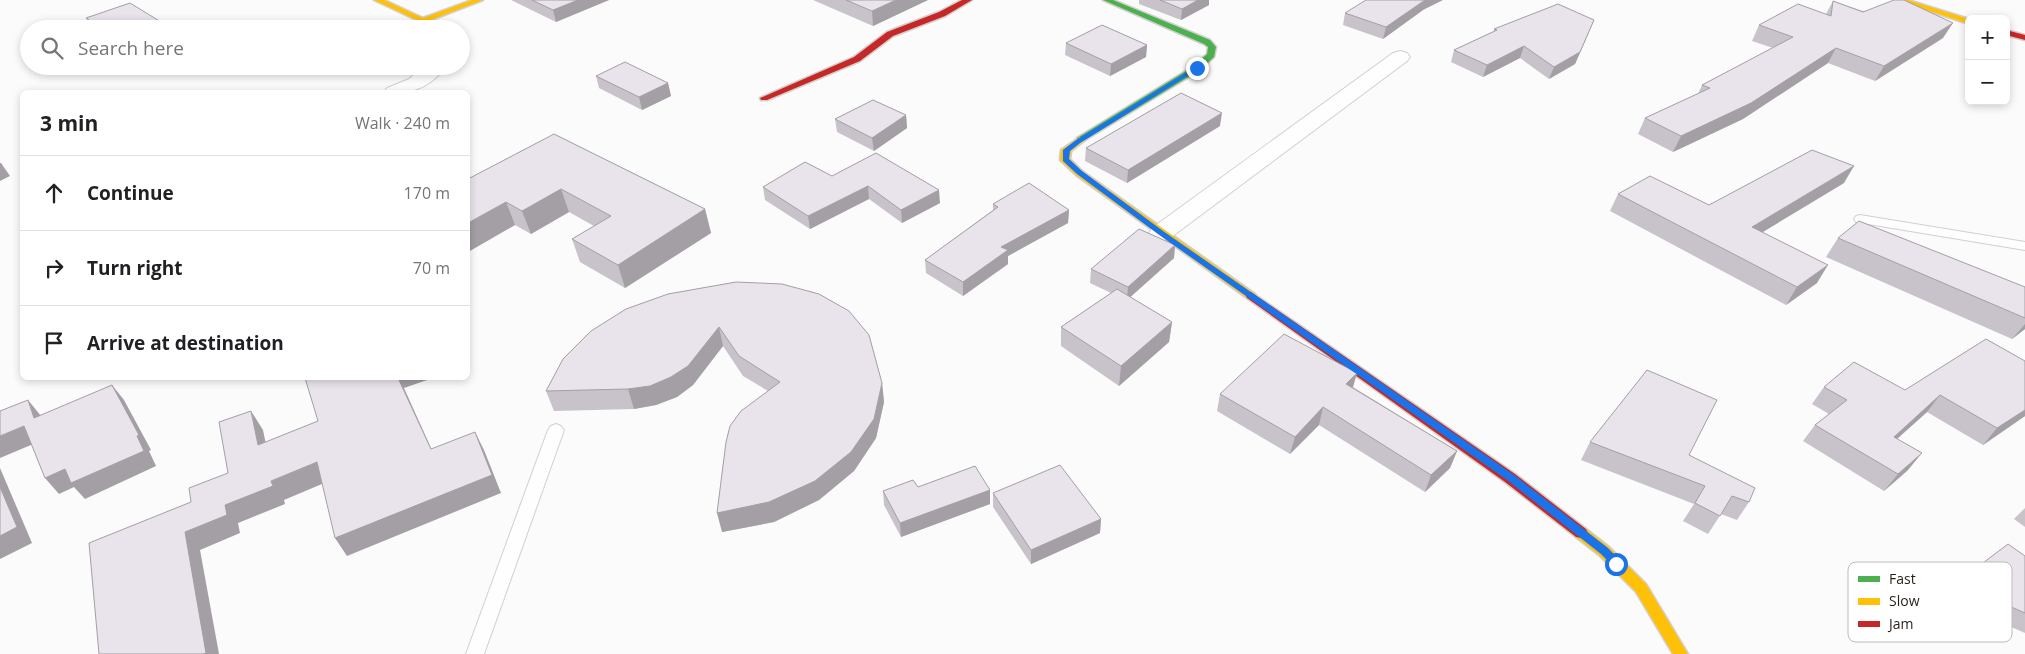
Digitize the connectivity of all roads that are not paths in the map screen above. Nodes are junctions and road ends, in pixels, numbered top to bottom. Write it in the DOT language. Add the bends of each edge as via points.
graph roads {
  1 [pos="378,0"];
  2 [pos="479,0"];
  3 [pos="968,0"];
  4 [pos="1107,0"];
  5 [pos="1900,0"];
  6 [pos="416,20"];
  7 [pos="436,20"];
  8 [pos="1965,21"];
  9 [pos="2010,33"];
  10 [pos="2025,38"];
  11 [pos="1400,57"];
  12 [pos="425,75"];
  13 [pos="399,90"];
  14 [pos="764,98"];
  15 [pos="1860,219"];
  16 [pos="1160,232"];
  17 [pos="2025,246"];
  18 [pos="556,430"];
  19 [pos="475,654"];
  20 [pos="1681,654"];
  1 -- 6 [label="street"];
  2 -- 7 [label="street"];
  3 -- 14 [label="street" via="890,34 857,59"];
  4 -- 16 [label="street" via="1207,42 1212,47 1211,56 1197,68 1066,150 1065,160 1079,173"];
  5 -- 8 [label="street"];
  9 -- 10 [label="street"];
  11 -- 16 [label="street"];
  12 -- 13 [label="street"];
  15 -- 17 [label="lane"];
  16 -- 20 [label="street" via="1510,478 1604,551 1641,588"];
  18 -- 19 [label="lane"];
}
